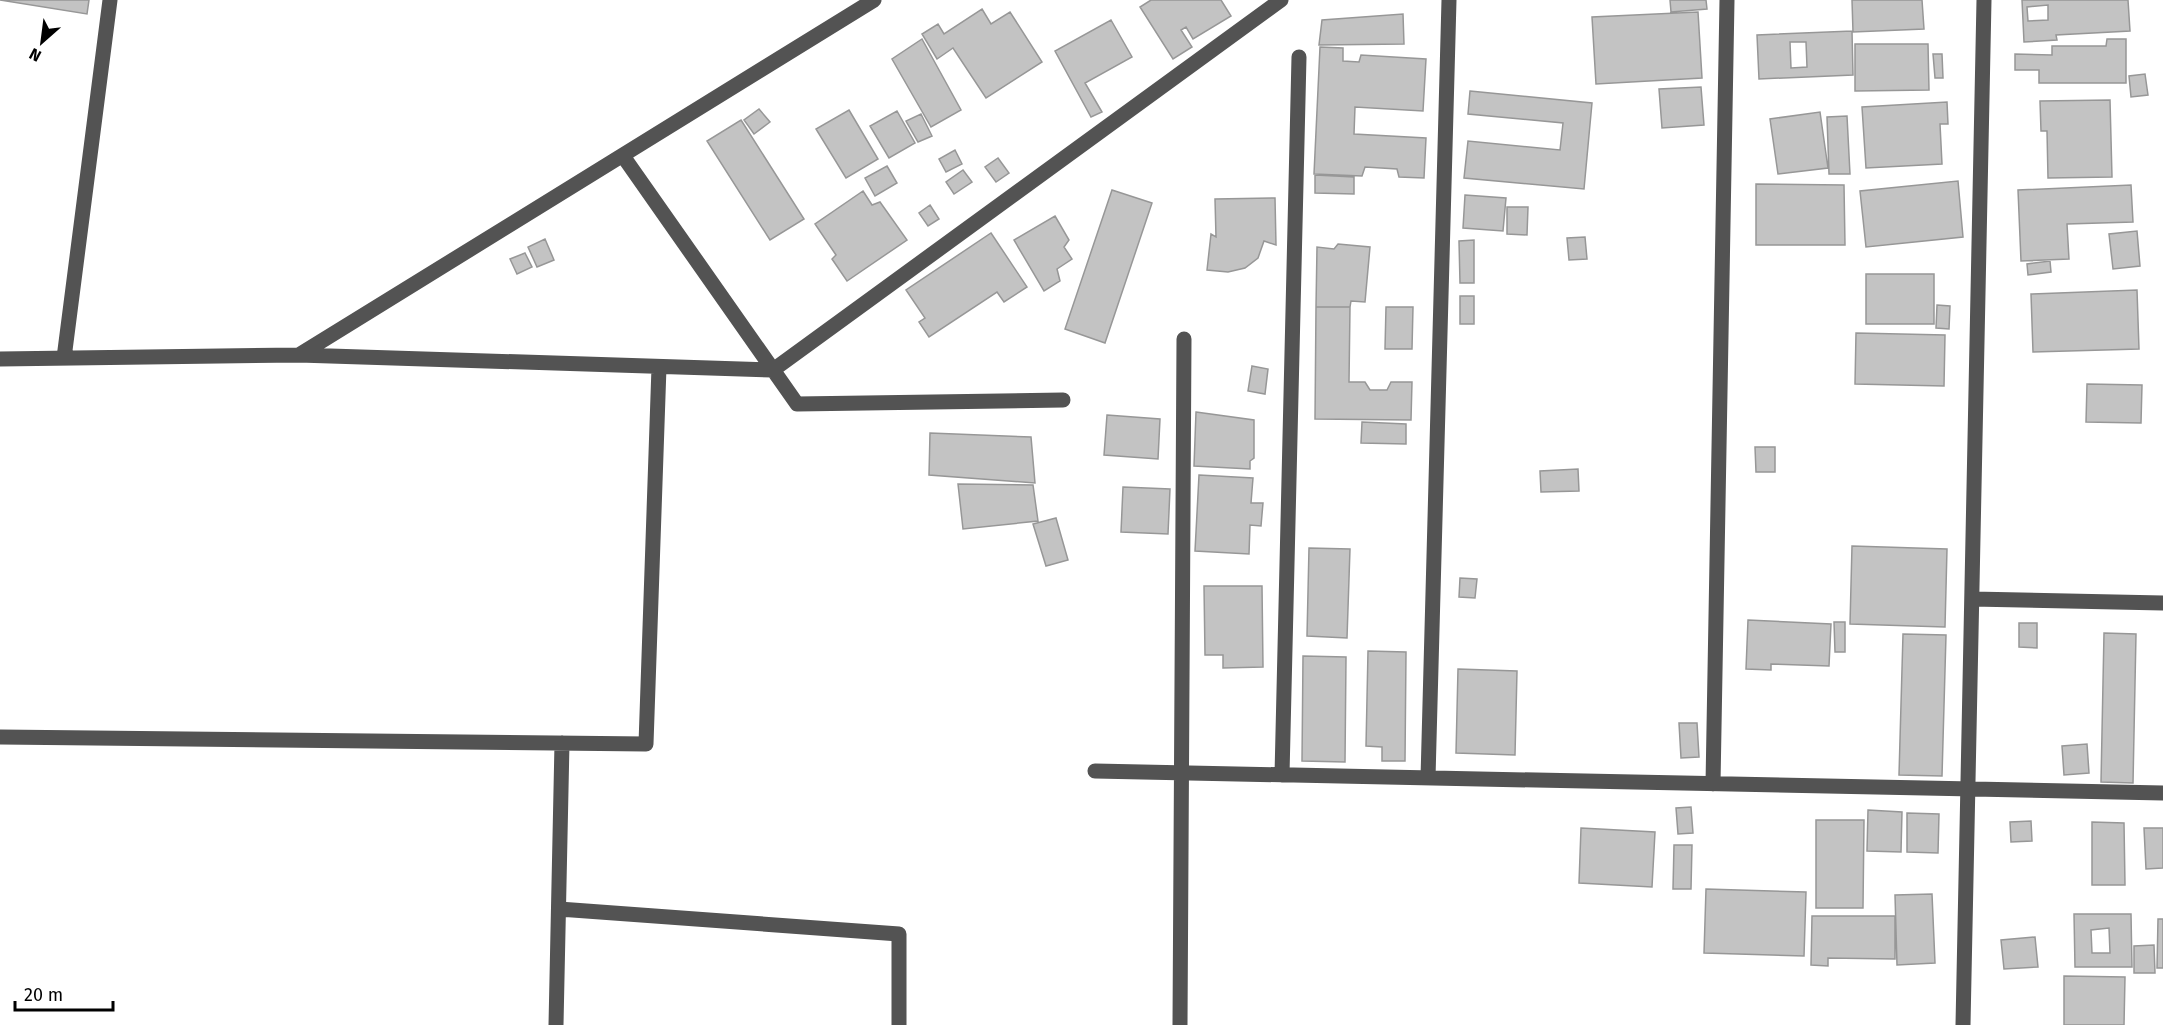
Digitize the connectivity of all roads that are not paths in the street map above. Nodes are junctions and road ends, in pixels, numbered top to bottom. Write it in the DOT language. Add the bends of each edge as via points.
graph roads {
  1 [pos="110,0"];
  2 [pos="874,0"];
  3 [pos="1281,0"];
  4 [pos="1449,0"];
  5 [pos="1727,0"];
  6 [pos="1984,0"];
  7 [pos="1299,57"];
  8 [pos="623,156"];
  9 [pos="1184,339"];
  10 [pos="299,355"];
  11 [pos="0,358"];
  12 [pos="64,358"];
  13 [pos="659,367"];
  14 [pos="773,370"];
  15 [pos="1063,400"];
  16 [pos="1972,599"];
  17 [pos="2163,603"];
  18 [pos="0,737"];
  19 [pos="562,743"];
  20 [pos="1095,771"];
  21 [pos="1181,773"];
  22 [pos="1282,775"];
  23 [pos="1428,778"];
  24 [pos="1713,784"];
  25 [pos="1968,789"];
  26 [pos="2163,793"];
  27 [pos="559,909"];
  28 [pos="556,1025"];
  29 [pos="899,1025"];
  30 [pos="1180,1025"];
  31 [pos="1963,1025"];
  1 -- 12 [label="street"];
  2 -- 8 [label="street"];
  3 -- 14 [label="street"];
  4 -- 23 [label="street"];
  5 -- 24 [label="street"];
  6 -- 16 [label="street"];
  7 -- 22 [label="street"];
  8 -- 10 [label="street"];
  8 -- 14 [label="street"];
  9 -- 21 [label="street"];
  10 -- 12 [label="street"];
  10 -- 13 [label="street"];
  11 -- 12 [label="street"];
  13 -- 14 [label="street"];
  13 -- 19 [label="street" via="646,744"];
  14 -- 15 [label="street" via="797,404"];
  16 -- 17 [label="street"];
  16 -- 25 [label="street"];
  18 -- 19 [label="street"];
  19 -- 27 [label="street"];
  20 -- 21 [label="street"];
  21 -- 22 [label="street"];
  21 -- 30 [label="street"];
  22 -- 23 [label="street"];
  23 -- 24 [label="street"];
  24 -- 25 [label="street"];
  25 -- 26 [label="street"];
  25 -- 31 [label="street"];
  27 -- 28 [label="street"];
  27 -- 29 [label="street" via="899,934"];
}
